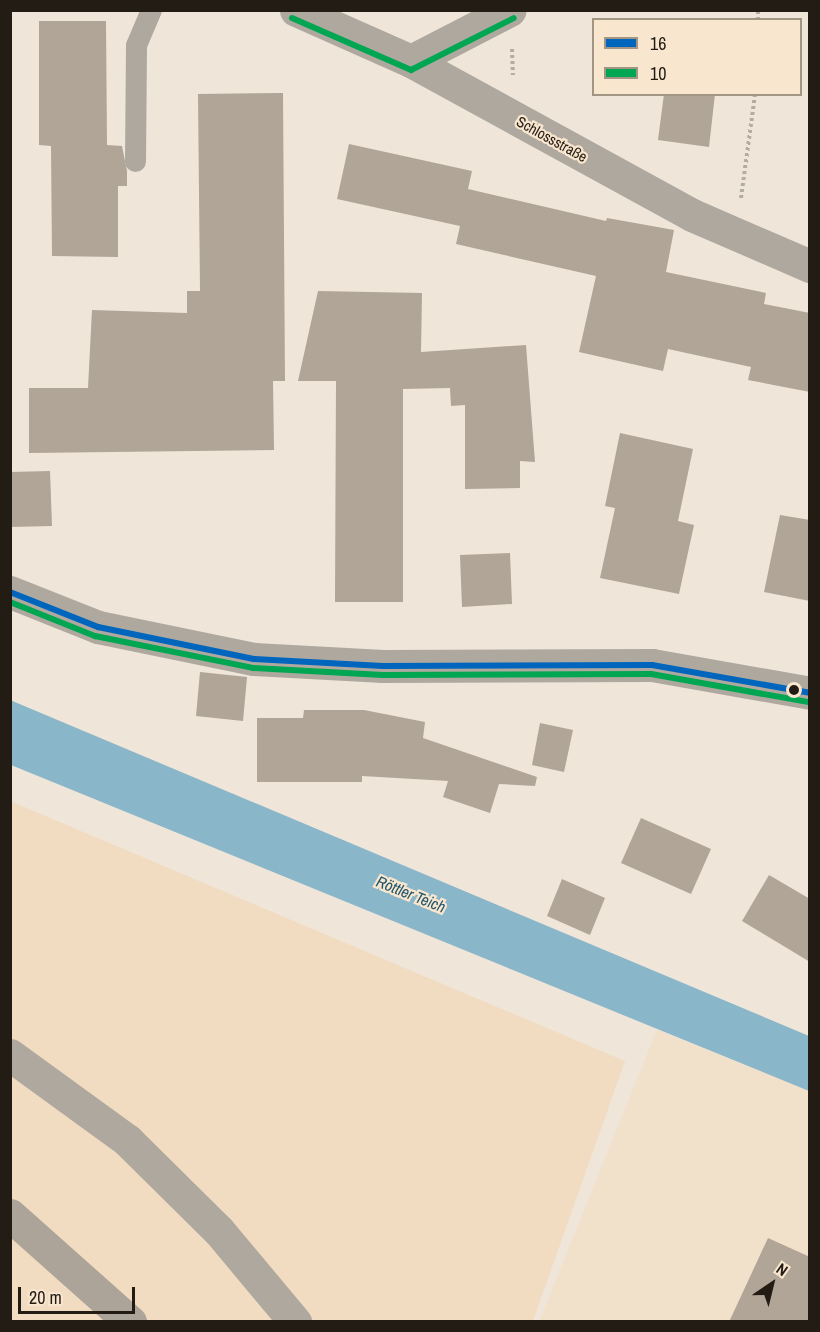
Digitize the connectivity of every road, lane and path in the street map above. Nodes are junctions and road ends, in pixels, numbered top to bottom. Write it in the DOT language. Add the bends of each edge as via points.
graph roads {
  1 [pos="151,10"];
  2 [pos="296,10"];
  3 [pos="497,16"];
  4 [pos="411,61"];
  5 [pos="755,96"];
  6 [pos="484,102"];
  7 [pos="135,161"];
  8 [pos="733,233"];
  9 [pos="810,266"];
  10 [pos="10,592"];
  11 [pos="810,693"];
  12 [pos="10,1055"];
  13 [pos="10,1215"];
  14 [pos="130,1322"];
  15 [pos="295,1322"];
  1 -- 7 [label="lane" via="136,45"];
  2 -- 4 [label="street, Schlossstraße"];
  3 -- 4 [label="street"];
  3 -- 6 [label="path" via="512,49 513,77"];
  4 -- 6 [label="street, Schlossstraße"];
  5 -- 8 [label="path"];
  6 -- 8 [label="street, Schlossstraße" via="692,215"];
  8 -- 9 [label="street, Schlossstraße"];
  10 -- 11 [label="street" via="98,627 254,659 383,666 652,665"];
  12 -- 15 [label="street" via="127,1140 219,1231"];
  13 -- 14 [label="highway"];
}
